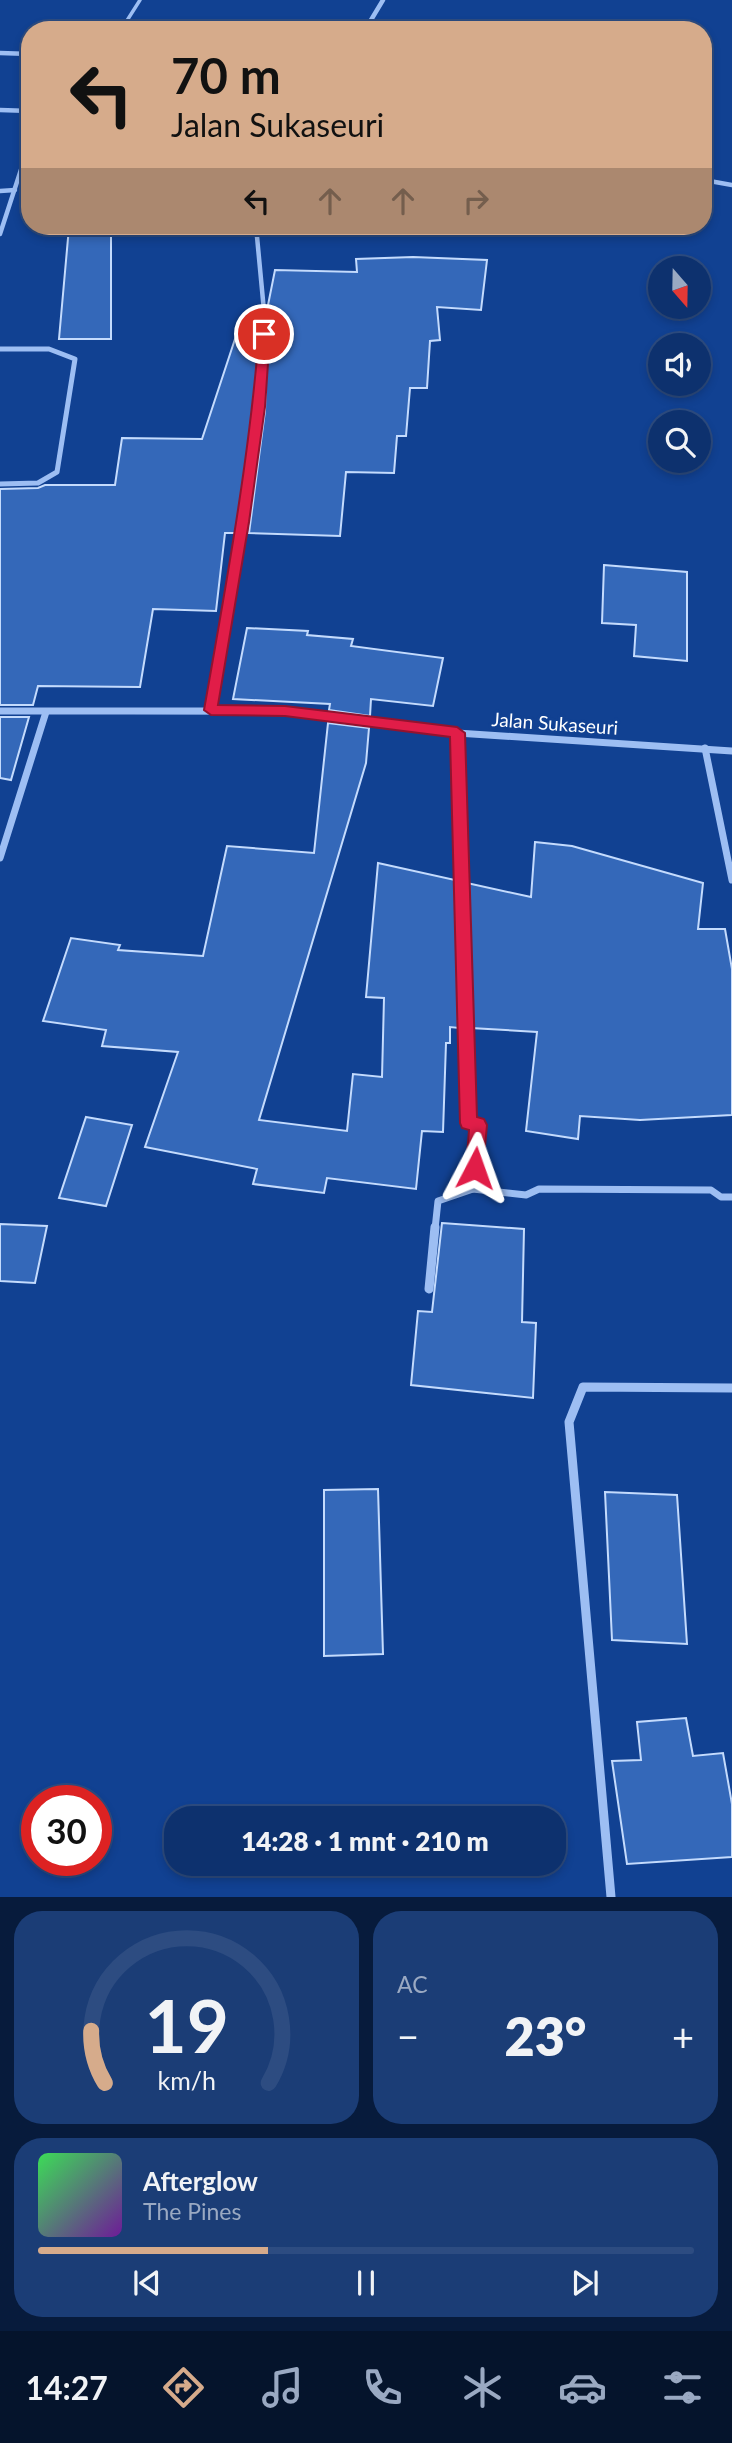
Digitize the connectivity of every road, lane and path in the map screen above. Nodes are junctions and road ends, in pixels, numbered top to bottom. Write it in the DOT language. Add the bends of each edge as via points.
graph roads {
  1 [pos="140,0"];
  2 [pos="383,0"];
  3 [pos="127,21"];
  4 [pos="370,21"];
  5 [pos="0,53"];
  6 [pos="21,54"];
  7 [pos="0,110"];
  8 [pos="21,111"];
  9 [pos="21,171"];
  10 [pos="712,181"];
  11 [pos="732,185"];
  12 [pos="15,190"];
  13 [pos="0,191"];
  14 [pos="0,234"];
  15 [pos="257,235"];
  16 [pos="0,349"];
  17 [pos="0,484"];
  18 [pos="211,710"];
  19 [pos="0,711"];
  20 [pos="46,712"];
  21 [pos="457,733"];
  22 [pos="705,748"];
  23 [pos="732,751"];
  24 [pos="0,858"];
  25 [pos="732,880"];
  26 [pos="473,1189"];
  27 [pos="732,1197"];
  28 [pos="429,1289"];
  29 [pos="732,1388"];
  30 [pos="611,1897"];
  1 -- 3 [label="lane"];
  2 -- 4 [label="street"];
  5 -- 6 [label="street"];
  7 -- 8 [label="street"];
  9 -- 12 [label="street"];
  10 -- 11 [label="street"];
  12 -- 13 [label="street"];
  12 -- 14 [label="street"];
  15 -- 18 [label="street" via="264,334 259,407"];
  16 -- 17 [label="street" via="57,350 75,359 57,472 37,484"];
  18 -- 20 [label="street, Jalan Sukaseuri"];
  18 -- 21 [label="street, Jalan Sukaseuri" via="285,711"];
  19 -- 20 [label="street, Jalan Sukaseuri"];
  20 -- 24 [label="street"];
  21 -- 22 [label="street, Jalan Sukaseuri"];
  21 -- 26 [label="street" via="468,1123 478,1125"];
  22 -- 23 [label="street, Jalan Sukaseuri"];
  22 -- 25 [label="street"];
  26 -- 27 [label="street" via="526,1195 539,1189 711,1190"];
  26 -- 28 [label="street" via="438,1201"];
  29 -- 30 [label="street" via="583,1387 569,1422"];
}
